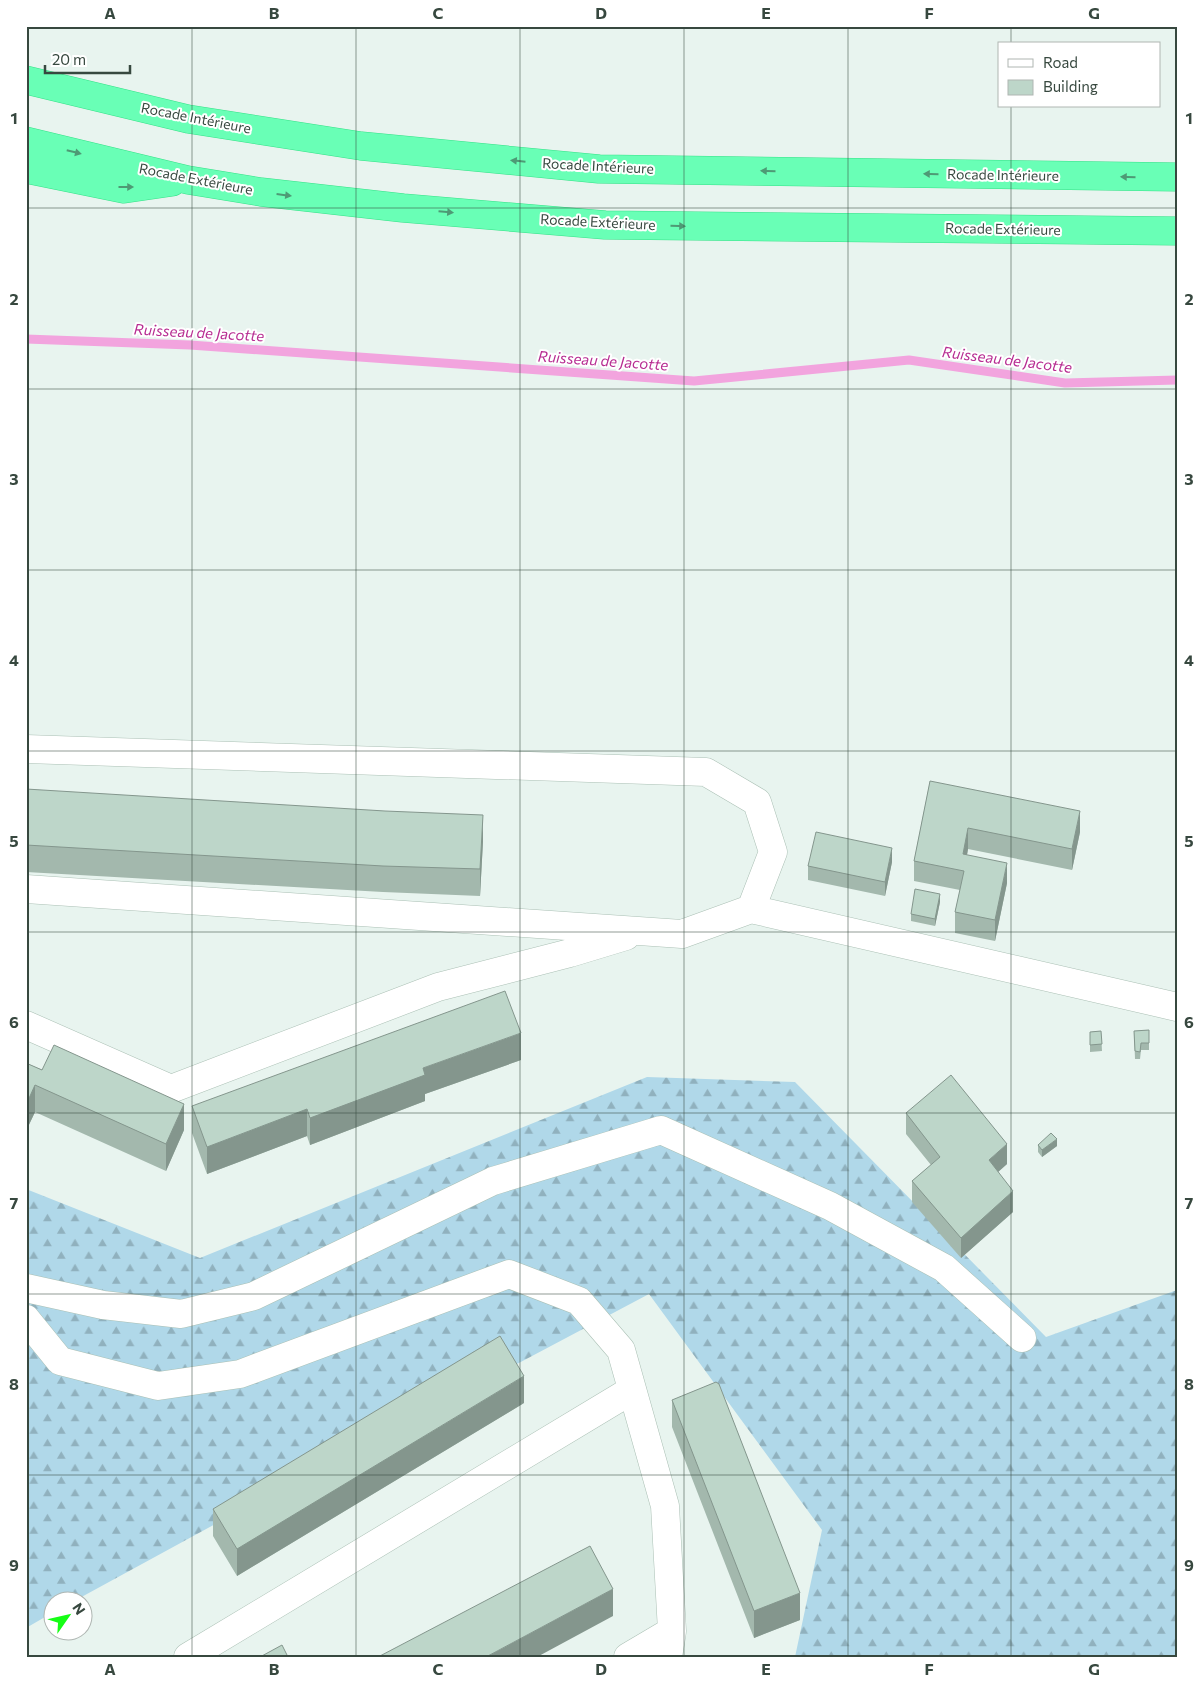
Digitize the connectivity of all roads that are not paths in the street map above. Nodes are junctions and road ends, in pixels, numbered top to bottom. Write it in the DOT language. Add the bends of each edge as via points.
graph roads {
  1 [pos="26,80"];
  2 [pos="26,141"];
  3 [pos="26,169"];
  4 [pos="1177,177"];
  5 [pos="188,180"];
  6 [pos="1177,231"];
  7 [pos="26,749"];
  8 [pos="26,889"];
  9 [pos="751,909"];
  10 [pos="642,931"];
  11 [pos="1177,1007"];
  12 [pos="26,1025"];
  13 [pos="26,1288"];
  14 [pos="26,1319"];
  15 [pos="1022,1338"];
  16 [pos="632,1390"];
  17 [pos="670,1644"];
  18 [pos="188,1657"];
  19 [pos="628,1657"];
  4 -- 1 [label="highway, Rocade Intérieure, one-way" via="600,169 362,146 188,118"];
  2 -- 5 [label="highway, Rocade Extérieure, one-way"];
  3 -- 5 [label="highway, one-way" via="124,189"];
  5 -- 6 [label="highway, Rocade Extérieure, one-way" via="403,208 605,225"];
  7 -- 9 [label="lane" via="706,772 757,802 772,852"];
  8 -- 10 [label="lane"];
  9 -- 10 [label="lane" via="682,934"];
  9 -- 11 [label="lane"];
  10 -- 12 [label="lane" via="570,954 438,987 171,1089"];
  13 -- 15 [label="lane" via="103,1305 181,1314 254,1296 493,1181 661,1130 830,1206 944,1268"];
  14 -- 16 [label="lane" via="60,1361 158,1386 240,1374 509,1274 579,1301 621,1350"];
  16 -- 17 [label="lane" via="665,1506"];
  16 -- 18 [label="lane"];
  17 -- 19 [label="lane"];
}
